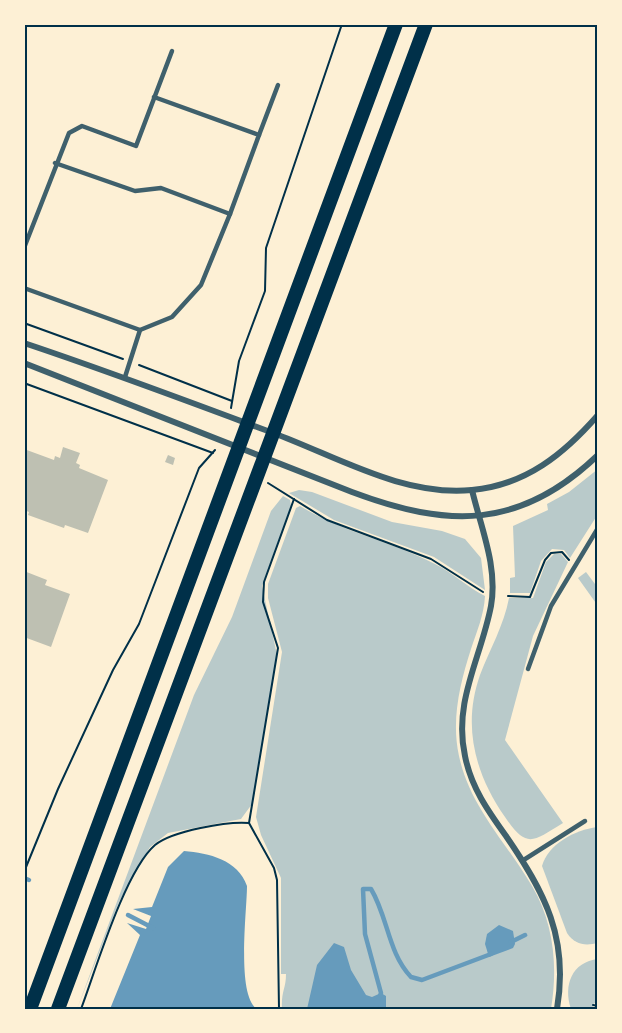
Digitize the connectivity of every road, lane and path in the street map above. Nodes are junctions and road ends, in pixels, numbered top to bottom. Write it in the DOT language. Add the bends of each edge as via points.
graph roads {
  1 [pos="342,24"];
  2 [pos="396,24"];
  3 [pos="426,24"];
  4 [pos="172,51"];
  5 [pos="278,85"];
  6 [pos="154,97"];
  7 [pos="259,135"];
  8 [pos="55,163"];
  9 [pos="230,214"];
  10 [pos="24,248"];
  11 [pos="24,288"];
  12 [pos="140,330"];
  13 [pos="24,343"];
  14 [pos="24,363"];
  15 [pos="125,377"];
  16 [pos="24,383"];
  17 [pos="598,415"];
  18 [pos="228,417"];
  19 [pos="248,424"];
  20 [pos="274,433"];
  21 [pos="220,440"];
  22 [pos="239,448"];
  23 [pos="212,455"];
  24 [pos="598,455"];
  25 [pos="264,459"];
  26 [pos="472,490"];
  27 [pos="286,493"];
  28 [pos="294,499"];
  29 [pos="478,516"];
  30 [pos="598,528"];
  31 [pos="569,560"];
  32 [pos="484,592"];
  33 [pos="508,596"];
  34 [pos="528,669"];
  35 [pos="585,820"];
  36 [pos="249,823"];
  37 [pos="522,861"];
  38 [pos="24,872"];
  39 [pos="593,1005"];
  40 [pos="598,1006"];
  41 [pos="30,1009"];
  42 [pos="58,1009"];
  43 [pos="81,1009"];
  44 [pos="279,1009"];
  45 [pos="557,1009"];
  1 -- 18 [label="path" via="266,248 265,291 238,361"];
  2 -- 19 [label="main road"];
  3 -- 20 [label="main road"];
  4 -- 6 [label="lane"];
  5 -- 7 [label="lane"];
  6 -- 7 [label="lane"];
  6 -- 8 [label="lane" via="136,146 82,126 69,133"];
  7 -- 9 [label="lane"];
  8 -- 9 [label="lane" via="135,191 161,188"];
  8 -- 10 [label="lane"];
  9 -- 12 [label="lane" via="201,285 171,317"];
  11 -- 12 [label="lane"];
  12 -- 15 [label="lane"];
  13 -- 15 [label="street"];
  14 -- 21 [label="street"];
  15 -- 18 [label="street"];
  16 -- 23 [label="path"];
  17 -- 26 [label="street" via="573,443 541,468 506,483"];
  18 -- 19 [label="street"];
  19 -- 20 [label="street"];
  19 -- 22 [label="main road"];
  20 -- 25 [label="main road"];
  20 -- 26 [label="street" via="403,483 444,491"];
  21 -- 22 [label="street"];
  21 -- 23 [label="path"];
  22 -- 25 [label="street"];
  22 -- 41 [label="main road"];
  23 -- 38 [label="path" via="199,468 139,624 113,670"];
  24 -- 29 [label="street" via="576,476 540,498"];
  25 -- 29 [label="street" via="408,511 440,517"];
  25 -- 42 [label="main road"];
  26 -- 29 [label="street"];
  27 -- 28 [label="path"];
  28 -- 32 [label="path" via="327,520 431,559"];
  28 -- 36 [label="path" via="264,582 263,602 278,648"];
  29 -- 37 [label="street" via="493,581 491,605 464,698 462,743 479,796"];
  30 -- 34 [label="lane" via="551,606"];
  31 -- 33 [label="path" via="562,552 551,553 530,597"];
  35 -- 37 [label="lane"];
  36 -- 43 [label="path" via="175,835 151,849 120,905"];
  36 -- 44 [label="path" via="274,867 278,888"];
  37 -- 45 [label="street" via="543,895 557,936"];
  39 -- 40 [label="path"];
}
